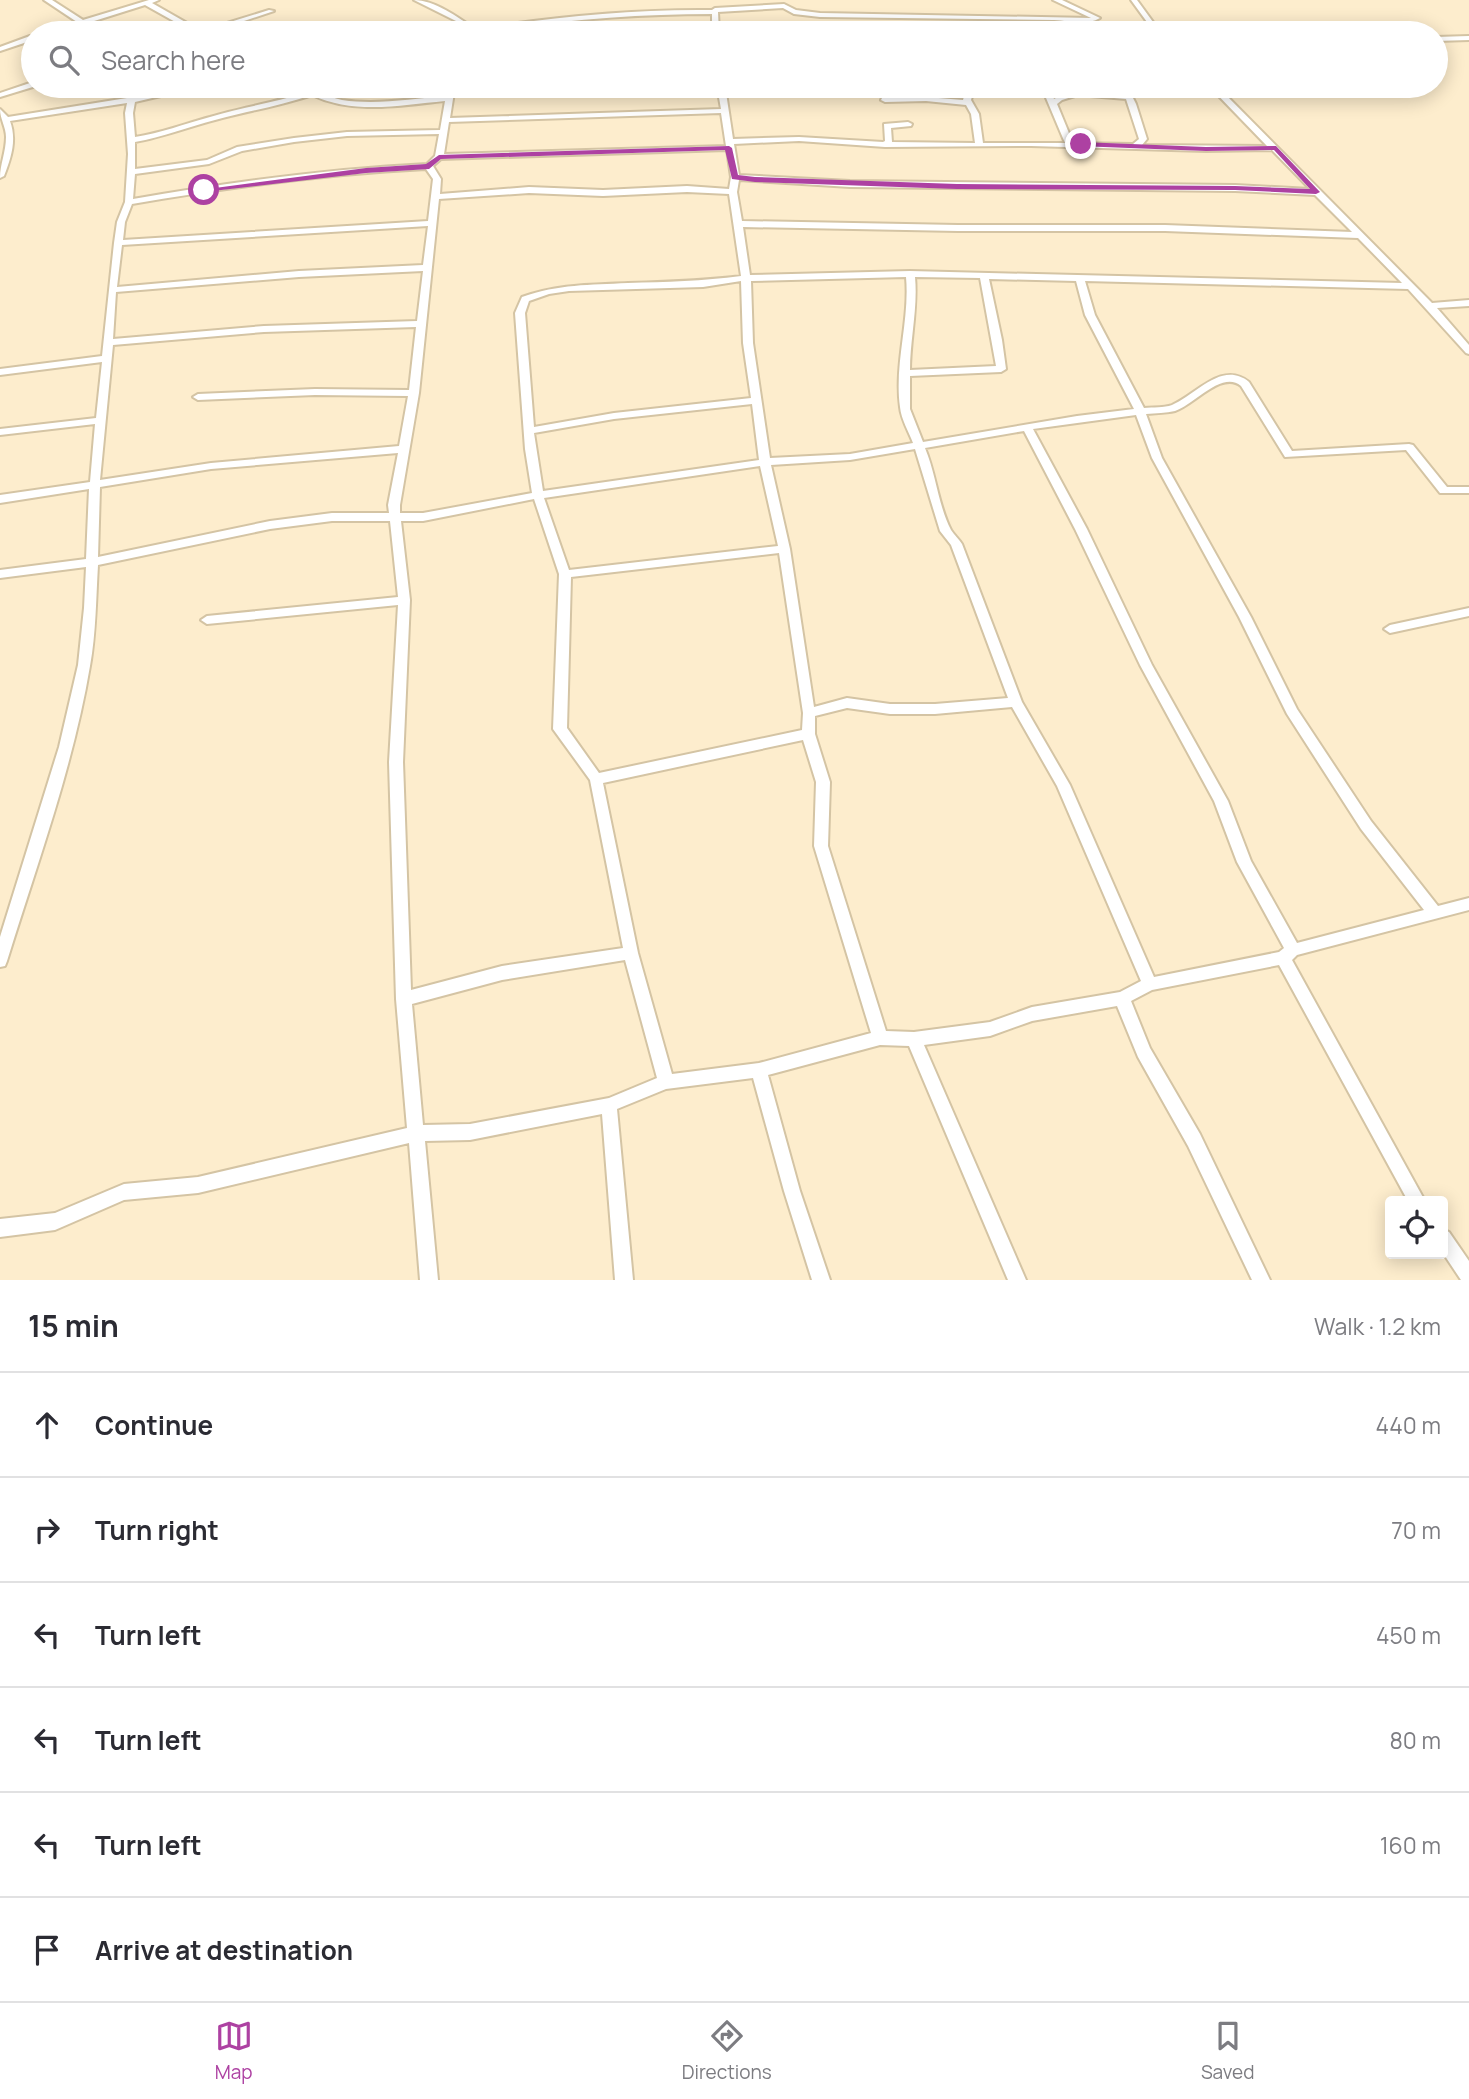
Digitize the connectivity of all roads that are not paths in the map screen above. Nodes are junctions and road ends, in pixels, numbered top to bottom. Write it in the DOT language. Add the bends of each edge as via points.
graph roads {
  1 [pos="47,0"];
  2 [pos="417,0"];
  3 [pos="639,0"];
  4 [pos="713,0"];
  5 [pos="1056,0"];
  6 [pos="1134,0"];
  7 [pos="151,1"];
  8 [pos="785,3"];
  9 [pos="1049,8"];
  10 [pos="271,11"];
  11 [pos="715,11"];
  12 [pos="641,14"];
  13 [pos="1053,18"];
  14 [pos="80,21"];
  15 [pos="89,21"];
  16 [pos="179,21"];
  17 [pos="239,21"];
  18 [pos="459,21"];
  19 [pos="548,21"];
  20 [pos="715,21"];
  21 [pos="1149,21"];
  22 [pos="1469,38"];
  23 [pos="0,39"];
  24 [pos="1448,39"];
  25 [pos="21,42"];
  26 [pos="9,46"];
  27 [pos="0,49"];
  28 [pos="21,89"];
  29 [pos="0,95"];
  30 [pos="141,98"];
  31 [pos="296,98"];
  32 [pos="327,98"];
  33 [pos="405,98"];
  34 [pos="449,98"];
  35 [pos="723,98"];
  36 [pos="886,98"];
  37 [pos="906,98"];
  38 [pos="968,98"];
  39 [pos="1050,98"];
  40 [pos="1064,98"];
  41 [pos="1128,98"];
  42 [pos="1225,98"];
  43 [pos="131,100"];
  44 [pos="970,103"];
  45 [pos="1052,104"];
  46 [pos="0,111"];
  47 [pos="725,111"];
  48 [pos="7,119"];
  49 [pos="886,119"];
  50 [pos="908,124"];
  51 [pos="444,126"];
  52 [pos="131,140"];
  53 [pos="1069,144"];
  54 [pos="729,145"];
  55 [pos="885,145"];
  56 [pos="979,145"];
  57 [pos="1136,146"];
  58 [pos="1276,148"];
  59 [pos="439,165"];
  60 [pos="130,172"];
  61 [pos="0,176"];
  62 [pos="735,177"];
  63 [pos="733,192"];
  64 [pos="1316,192"];
  65 [pos="434,197"];
  66 [pos="129,202"];
  67 [pos="433,223"];
  68 [pos="738,224"];
  69 [pos="1358,235"];
  70 [pos="118,243"];
  71 [pos="428,268"];
  72 [pos="910,274"];
  73 [pos="984,277"];
  74 [pos="746,278"];
  75 [pos="1080,279"];
  76 [pos="1410,286"];
  77 [pos="112,290"];
  78 [pos="1469,304"];
  79 [pos="1431,308"];
  80 [pos="420,324"];
  81 [pos="108,344"];
  82 [pos="1469,351"];
  83 [pos="107,358"];
  84 [pos="0,372"];
  85 [pos="906,373"];
  86 [pos="414,393"];
  87 [pos="198,397"];
  88 [pos="757,400"];
  89 [pos="1140,411"];
  90 [pos="100,420"];
  91 [pos="1028,429"];
  92 [pos="529,431"];
  93 [pos="0,432"];
  94 [pos="917,445"];
  95 [pos="405,449"];
  96 [pos="766,462"];
  97 [pos="94,483"];
  98 [pos="1469,490"];
  99 [pos="538,495"];
  100 [pos="0,499"];
  101 [pos="396,515"];
  102 [pos="784,549"];
  103 [pos="92,562"];
  104 [pos="565,574"];
  105 [pos="0,575"];
  106 [pos="404,600"];
  107 [pos="1469,612"];
  108 [pos="207,620"];
  109 [pos="1390,629"];
  110 [pos="1016,702"];
  111 [pos="809,713"];
  112 [pos="808,734"];
  113 [pos="596,779"];
  114 [pos="1469,904"];
  115 [pos="1434,912"];
  116 [pos="631,953"];
  117 [pos="1288,954"];
  118 [pos="0,961"];
  119 [pos="1150,984"];
  120 [pos="1122,998"];
  121 [pos="404,999"];
  122 [pos="880,1038"];
  123 [pos="914,1039"];
  124 [pos="759,1070"];
  125 [pos="666,1082"];
  126 [pos="609,1105"];
  127 [pos="417,1133"];
  128 [pos="1414,1196"];
  129 [pos="0,1228"];
  130 [pos="1448,1246"];
  131 [pos="1469,1277"];
  132 [pos="429,1280"];
  133 [pos="624,1280"];
  134 [pos="821,1280"];
  135 [pos="1017,1280"];
  136 [pos="1261,1280"];
  1 -- 14 [label="street"];
  2 -- 18 [label="street"];
  3 -- 12 [label="street"];
  4 -- 11 [label="street"];
  5 -- 13 [label="street" via="1097,18"];
  6 -- 21 [label="street"];
  7 -- 15 [label="street"];
  7 -- 16 [label="street"];
  8 -- 11 [label="street"];
  8 -- 13 [label="street" via="794,12 812,15"];
  9 -- 13 [label="street"];
  10 -- 17 [label="street"];
  11 -- 12 [label="street"];
  11 -- 20 [label="street"];
  12 -- 19 [label="street"];
  22 -- 24 [label="street"];
  23 -- 26 [label="street"];
  25 -- 26 [label="street"];
  26 -- 27 [label="street"];
  28 -- 29 [label="street"];
  30 -- 43 [label="street"];
  31 -- 52 [label="street"];
  32 -- 33 [label="street" via="367,103"];
  34 -- 51 [label="street"];
  35 -- 47 [label="street"];
  36 -- 49 [label="street"];
  37 -- 44 [label="street"];
  38 -- 44 [label="street"];
  39 -- 45 [label="street"];
  40 -- 45 [label="street"];
  41 -- 57 [label="street" via="1143,139"];
  42 -- 58 [label="street"];
  43 -- 48 [label="street"];
  43 -- 52 [label="street"];
  44 -- 56 [label="street"];
  45 -- 53 [label="street"];
  46 -- 48 [label="street"];
  47 -- 51 [label="street"];
  47 -- 54 [label="street"];
  48 -- 61 [label="street" via="11,139"];
  49 -- 50 [label="street"];
  49 -- 55 [label="street" via="889,141"];
  51 -- 59 [label="street"];
  51 -- 60 [label="street" via="294,140 240,149 209,162"];
  52 -- 60 [label="street"];
  53 -- 56 [label="street"];
  53 -- 57 [label="street"];
  54 -- 55 [label="street" via="799,139"];
  54 -- 59 [label="street"];
  54 -- 62 [label="street"];
  55 -- 56 [label="street"];
  57 -- 58 [label="street"];
  58 -- 64 [label="street"];
  59 -- 65 [label="street"];
  59 -- 66 [label="street" via="366,170"];
  60 -- 66 [label="street"];
  62 -- 63 [label="street"];
  62 -- 64 [label="street" via="850,184"];
  63 -- 65 [label="street" via="529,190"];
  63 -- 68 [label="street"];
  64 -- 69 [label="street"];
  65 -- 67 [label="street"];
  66 -- 70 [label="street"];
  67 -- 70 [label="street"];
  67 -- 71 [label="street"];
  68 -- 69 [label="street" via="1166,228"];
  68 -- 74 [label="street"];
  69 -- 76 [label="street"];
  70 -- 77 [label="street"];
  71 -- 77 [label="street"];
  71 -- 80 [label="street"];
  72 -- 73 [label="street"];
  72 -- 74 [label="street"];
  72 -- 85 [label="street"];
  73 -- 75 [label="street"];
  73 -- 85 [label="street" via="1001,369"];
  74 -- 88 [label="street" via="748,343"];
  74 -- 92 [label="street" via="703,284 569,288 525,299 520,313"];
  75 -- 76 [label="street"];
  75 -- 89 [label="street" via="1090,315"];
  76 -- 79 [label="street"];
  77 -- 81 [label="street"];
  78 -- 79 [label="street"];
  79 -- 82 [label="street"];
  80 -- 81 [label="street" via="251,328"];
  80 -- 86 [label="street"];
  81 -- 83 [label="street"];
  83 -- 84 [label="street"];
  83 -- 90 [label="street"];
  85 -- 94 [label="street" via="905,409"];
  86 -- 87 [label="street"];
  86 -- 95 [label="street"];
  88 -- 92 [label="street" via="572,421"];
  88 -- 96 [label="street"];
  89 -- 91 [label="street"];
  89 -- 98 [label="street" via="1174,408 1222,378 1239,379 1289,455 1409,447 1444,491"];
  89 -- 115 [label="street" via="1157,458 1292,711 1366,825"];
  90 -- 93 [label="street"];
  90 -- 97 [label="street"];
  91 -- 94 [label="street"];
  91 -- 117 [label="street" via="1146,665 1221,801"];
  92 -- 99 [label="street"];
  94 -- 96 [label="street" via="850,457"];
  94 -- 110 [label="street" via="946,531 956,544"];
  95 -- 97 [label="street" via="211,466"];
  95 -- 101 [label="street"];
  96 -- 99 [label="street"];
  96 -- 102 [label="street"];
  97 -- 100 [label="street"];
  97 -- 103 [label="street"];
  99 -- 101 [label="street" via="422,517"];
  99 -- 104 [label="street"];
  101 -- 103 [label="street" via="270,525"];
  101 -- 106 [label="street"];
  102 -- 104 [label="street"];
  102 -- 111 [label="street"];
  103 -- 105 [label="street"];
  103 -- 118 [label="street" via="84,665 69,733"];
  104 -- 113 [label="street" via="559,729"];
  106 -- 108 [label="street"];
  106 -- 121 [label="street" via="396,762"];
  107 -- 109 [label="street"];
  110 -- 111 [label="street" via="935,709 847,703"];
  110 -- 119 [label="street" via="1063,785"];
  111 -- 112 [label="street"];
  112 -- 113 [label="street"];
  112 -- 122 [label="street" via="822,782 821,846"];
  113 -- 116 [label="street"];
  114 -- 115 [label="street"];
  115 -- 117 [label="street"];
  116 -- 121 [label="street" via="502,974"];
  116 -- 125 [label="street"];
  117 -- 119 [label="street"];
  117 -- 128 [label="street"];
  119 -- 120 [label="street"];
  120 -- 123 [label="street" via="1032,1014 990,1029"];
  120 -- 136 [label="street" via="1144,1052 1194,1140"];
  121 -- 127 [label="street"];
  122 -- 123 [label="street"];
  122 -- 124 [label="street"];
  123 -- 135 [label="street"];
  124 -- 125 [label="street"];
  124 -- 134 [label="street"];
  125 -- 126 [label="street"];
  126 -- 127 [label="street" via="470,1132"];
  126 -- 133 [label="street"];
  127 -- 129 [label="street" via="198,1185 124,1192 55,1221"];
  127 -- 132 [label="street"];
  130 -- 131 [label="street"];
}
